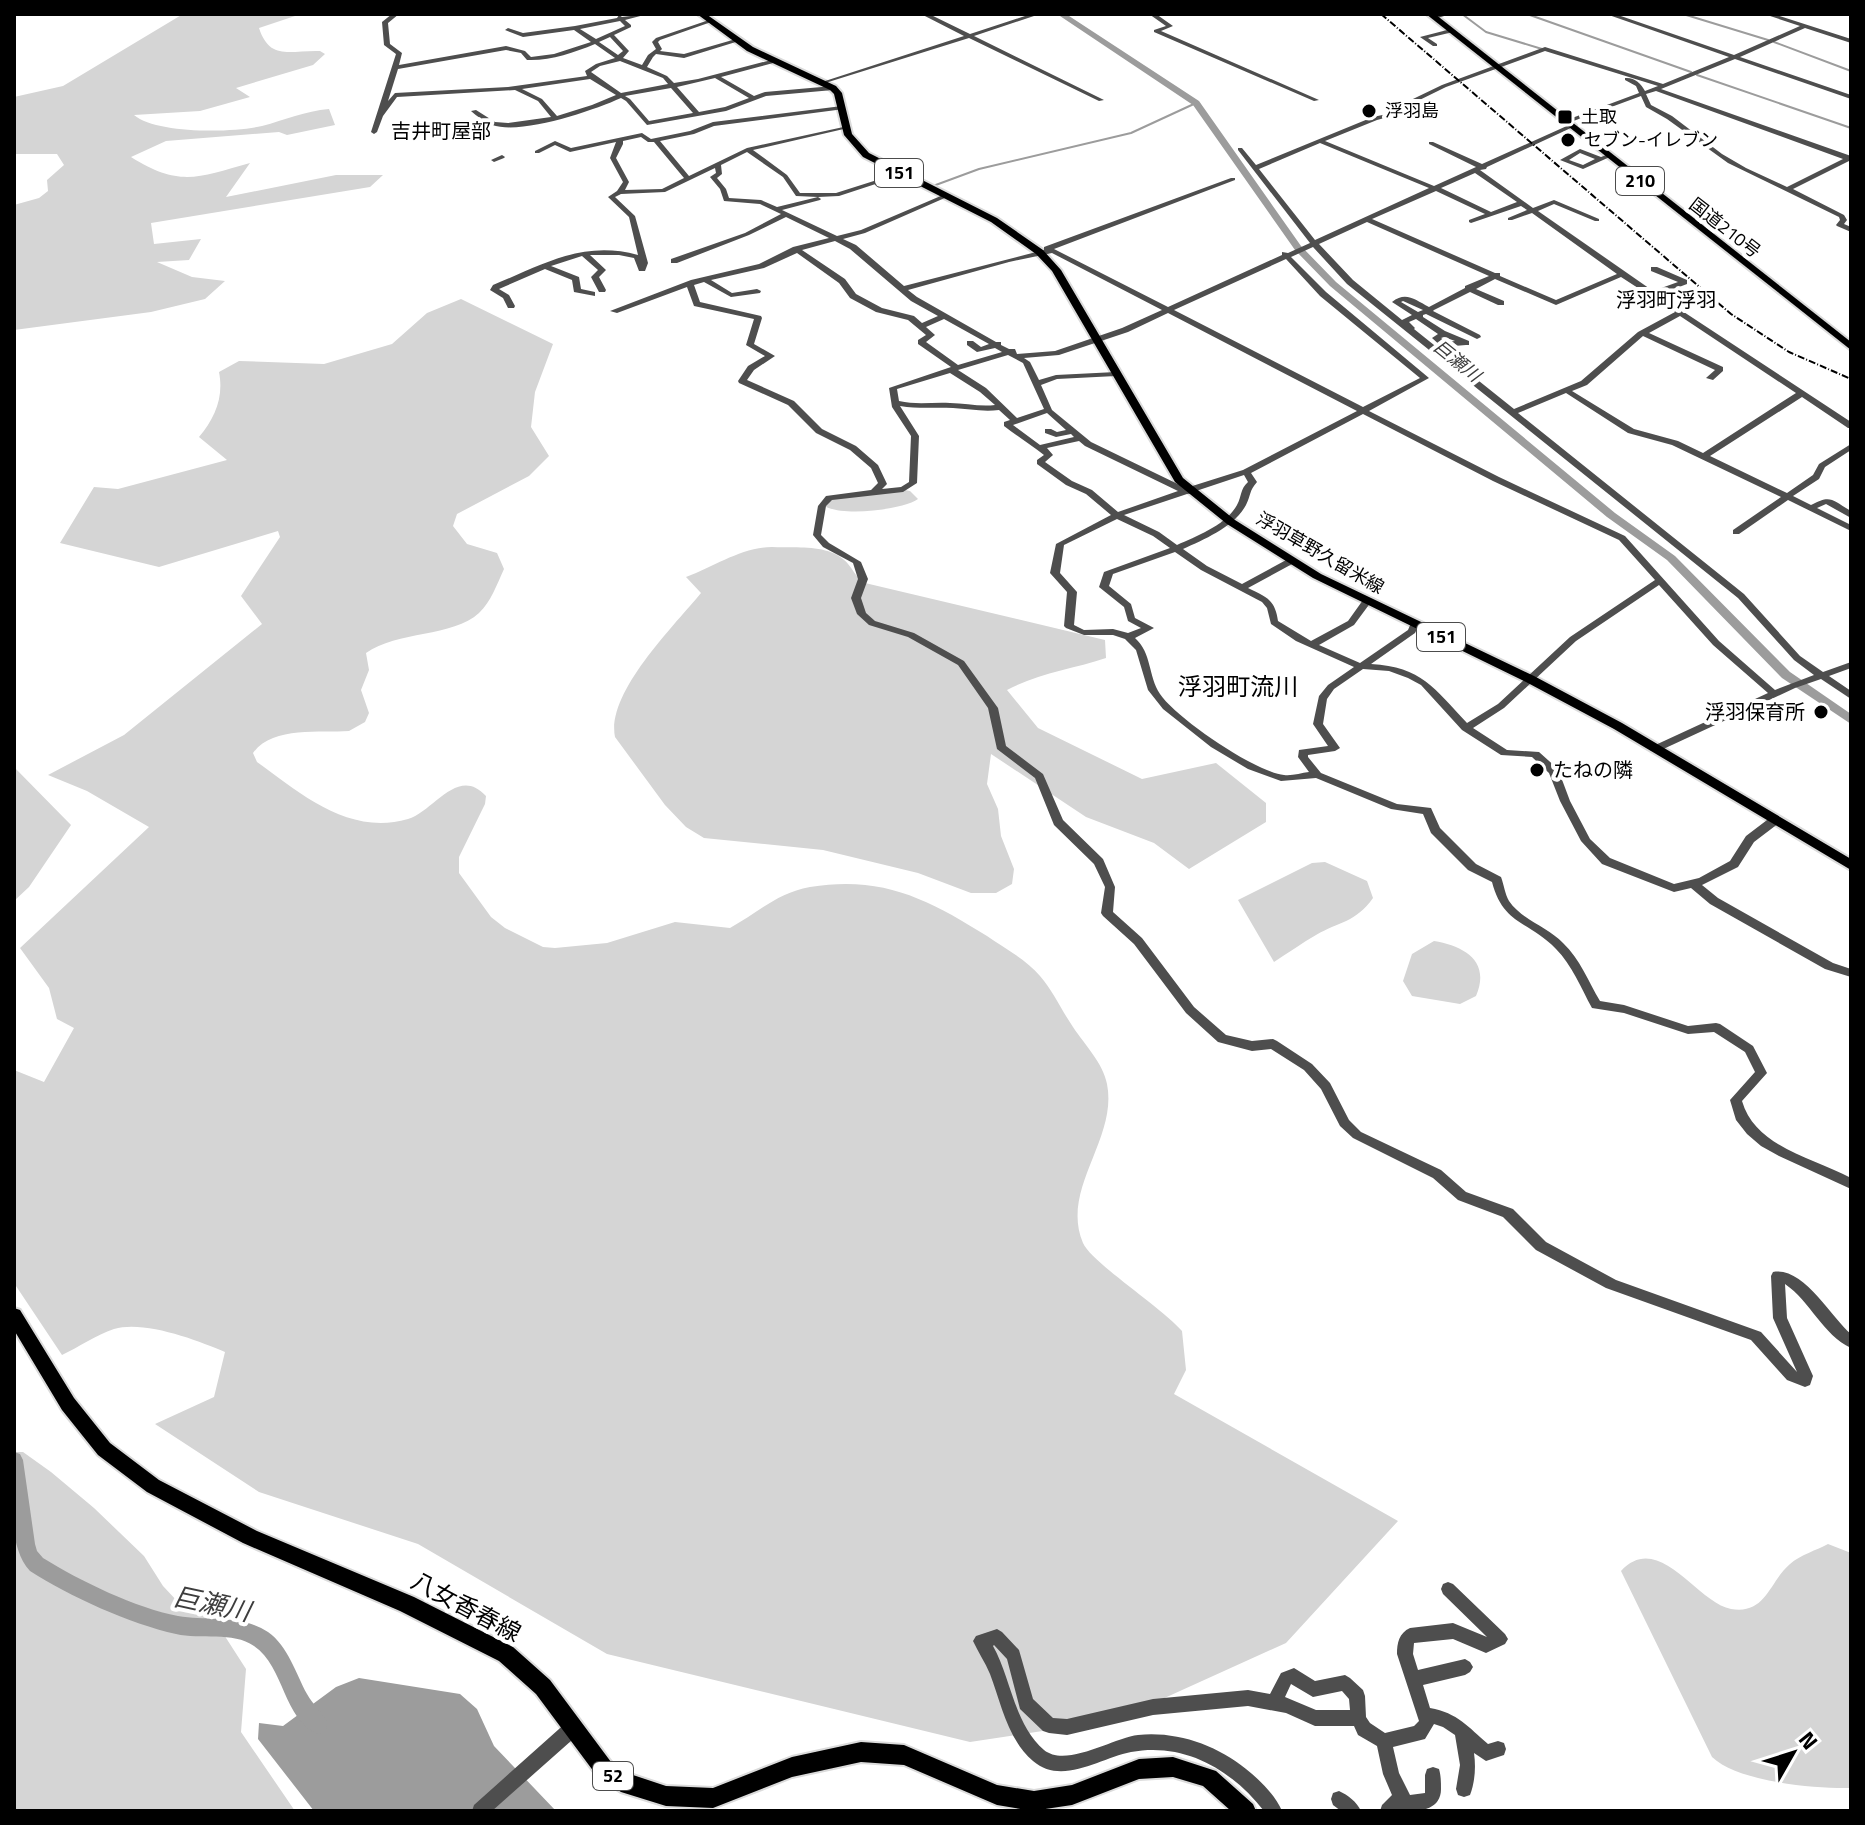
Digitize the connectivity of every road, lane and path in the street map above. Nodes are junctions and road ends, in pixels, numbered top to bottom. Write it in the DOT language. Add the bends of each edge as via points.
graph roads {
  1 [pos="396,14"];
  2 [pos="645,14"];
  3 [pos="701,14"];
  4 [pos="1037,14"];
  5 [pos="1152,14"];
  6 [pos="1448,14"];
  7 [pos="1609,14"];
  8 [pos="1767,14"];
  9 [pos="926,15"];
  10 [pos="1432,16"];
  11 [pos="619,17"];
  12 [pos="711,21"];
  13 [pos="1803,27"];
  14 [pos="575,28"];
  15 [pos="508,30"];
  16 [pos="1451,31"];
  17 [pos="610,34"];
  18 [pos="967,36"];
  19 [pos="736,41"];
  20 [pos="1851,41"];
  21 [pos="592,42"];
  22 [pos="1435,45"];
  23 [pos="1543,50"];
  24 [pos="656,52"];
  25 [pos="1733,56"];
  26 [pos="619,59"];
  27 [pos="775,61"];
  28 [pos="394,68"];
  29 [pos="644,68"];
  30 [pos="1497,68"];
  31 [pos="591,77"];
  32 [pos="717,77"];
  33 [pos="824,83"];
  34 [pos="671,87"];
  35 [pos="517,88"];
  36 [pos="833,88"];
  37 [pos="1660,88"];
  38 [pos="1645,93"];
  39 [pos="620,96"];
  40 [pos="1851,97"];
  41 [pos="753,98"];
  42 [pos="1101,100"];
  43 [pos="1316,100"];
  44 [pos="842,108"];
  45 [pos="474,111"];
  46 [pos="382,114"];
  47 [pos="697,114"];
  48 [pos="554,116"];
  49 [pos="647,123"];
  50 [pos="1568,124"];
  51 [pos="846,127"];
  52 [pos="374,132"];
  53 [pos="642,135"];
  54 [pos="1443,139"];
  55 [pos="619,140"];
  56 [pos="656,140"];
  57 [pos="1322,142"];
  58 [pos="1240,149"];
  59 [pos="748,150"];
  60 [pos="537,152"];
  61 [pos="502,157"];
  62 [pos="1850,159"];
  63 [pos="494,160"];
  64 [pos="718,164"];
  65 [pos="1258,167"];
  66 [pos="1480,169"];
  67 [pos="901,174"];
  68 [pos="686,177"];
  69 [pos="1233,179"];
  70 [pos="1790,188"];
  71 [pos="1436,189"];
  72 [pos="620,192"];
  73 [pos="827,196"];
  74 [pos="945,196"];
  75 [pos="1522,203"];
  76 [pos="773,209"];
  77 [pos="1533,211"];
  78 [pos="788,214"];
  79 [pos="1491,214"];
  80 [pos="1510,219"];
  81 [pos="1368,220"];
  82 [pos="1597,220"];
  83 [pos="1471,221"];
  84 [pos="1851,230"];
  85 [pos="839,240"];
  86 [pos="1314,243"];
  87 [pos="796,249"];
  88 [pos="1043,249"];
  89 [pos="583,253"];
  90 [pos="1285,254"];
  91 [pos="674,261"];
  92 [pos="1664,264"];
  93 [pos="547,267"];
  94 [pos="1622,274"];
  95 [pos="1497,275"];
  96 [pos="704,279"];
  97 [pos="690,284"];
  98 [pos="1468,288"];
  99 [pos="902,289"];
  100 [pos="602,290"];
  101 [pos="757,291"];
  102 [pos="592,294"];
  103 [pos="1653,294"];
  104 [pos="1501,303"];
  105 [pos="511,306"];
  106 [pos="614,311"];
  107 [pos="1168,311"];
  108 [pos="1681,312"];
  109 [pos="1424,314"];
  110 [pos="1390,315"];
  111 [pos="944,316"];
  112 [pos="1404,322"];
  113 [pos="921,326"];
  114 [pos="1410,331"];
  115 [pos="1643,333"];
  116 [pos="1477,337"];
  117 [pos="1097,340"];
  118 [pos="1464,342"];
  119 [pos="970,343"];
  120 [pos="998,344"];
  121 [pos="1851,347"];
  122 [pos="1014,354"];
  123 [pos="953,368"];
  124 [pos="1116,374"];
  125 [pos="1710,378"];
  126 [pos="1036,384"];
  127 [pos="1566,390"];
  128 [pos="1802,393"];
  129 [pos="969,397"];
  130 [pos="895,402"];
  131 [pos="951,405"];
  132 [pos="1000,407"];
  133 [pos="1048,410"];
  134 [pos="1362,410"];
  135 [pos="1514,412"];
  136 [pos="1016,421"];
  137 [pos="1851,426"];
  138 [pos="1048,431"];
  139 [pos="1072,431"];
  140 [pos="1080,438"];
  141 [pos="1851,446"];
  142 [pos="1042,448"];
  143 [pos="1704,456"];
  144 [pos="1246,472"];
  145 [pos="874,490"];
  146 [pos="1193,491"];
  147 [pos="1789,496"];
  148 [pos="1813,507"];
  149 [pos="1851,515"];
  150 [pos="1118,516"];
  151 [pos="1231,522"];
  152 [pos="1851,528"];
  153 [pos="1736,532"];
  154 [pos="1177,547"];
  155 [pos="1291,561"];
  156 [pos="1659,581"];
  157 [pos="1241,588"];
  158 [pos="1366,602"];
  159 [pos="1414,625"];
  160 [pos="1128,637"];
  161 [pos="1312,645"];
  162 [pos="1851,665"];
  163 [pos="1360,666"];
  164 [pos="1823,675"];
  165 [pos="1530,679"];
  166 [pos="1774,694"];
  167 [pos="1851,696"];
  168 [pos="1466,728"];
  169 [pos="1655,749"];
  170 [pos="1317,775"];
  171 [pos="1775,820"];
  172 [pos="1851,865"];
  173 [pos="1692,883"];
  174 [pos="1851,973"];
  175 [pos="1851,1184"];
  176 [pos="14,1315"];
  177 [pos="1851,1342"];
  178 [pos="1448,1589"];
  179 [pos="1465,1667"];
  180 [pos="1414,1679"];
  181 [pos="1274,1703"];
  182 [pos="1425,1715"];
  183 [pos="1358,1718"];
  184 [pos="1462,1729"];
  185 [pos="567,1732"];
  186 [pos="1384,1741"];
  187 [pos="1498,1749"];
  188 [pos="1433,1775"];
  189 [pos="1464,1789"];
  190 [pos="1339,1799"];
  191 [pos="1403,1804"];
  192 [pos="480,1811"];
  193 [pos="1246,1811"];
  194 [pos="1274,1811"];
  195 [pos="1353,1811"];
  196 [pos="1388,1811"];
  1 -- 28 [label="street" via="385,22 387,45 399,53"];
  2 -- 11 [label="street"];
  3 -- 12 [label="main road"];
  4 -- 18 [label="street"];
  5 -- 43 [label="street" via="1170,26 1156,31"];
  6 -- 10 [label="street"];
  7 -- 25 [label="street"];
  8 -- 13 [label="street"];
  9 -- 18 [label="street"];
  10 -- 16 [label="highway, 国道210号 / 210"];
  11 -- 14 [label="street"];
  11 -- 17 [label="street" via="629,26"];
  12 -- 19 [label="main road"];
  12 -- 24 [label="street" via="662,36 655,42"];
  13 -- 20 [label="street"];
  13 -- 25 [label="street"];
  14 -- 15 [label="street" via="523,35"];
  14 -- 21 [label="street"];
  16 -- 22 [label="street" via="1423,37"];
  16 -- 30 [label="highway, 国道210号 / 210"];
  17 -- 21 [label="street"];
  17 -- 26 [label="street" via="626,51"];
  18 -- 33 [label="street"];
  18 -- 42 [label="street"];
  19 -- 24 [label="street" via="684,56"];
  19 -- 27 [label="main road"];
  21 -- 26 [label="street"];
  21 -- 28 [label="street" via="539,58 506,48"];
  23 -- 30 [label="street"];
  23 -- 37 [label="street"];
  23 -- 38 [label="street" via="1634,81"];
  24 -- 29 [label="street"];
  25 -- 37 [label="street"];
  25 -- 40 [label="street"];
  26 -- 29 [label="street"];
  26 -- 31 [label="street" via="586,73"];
  27 -- 32 [label="street"];
  27 -- 33 [label="main road"];
  28 -- 46 [label="street"];
  29 -- 34 [label="street" via="665,77"];
  30 -- 50 [label="highway, 国道210号 / 210"];
  30 -- 57 [label="street" via="1444,86"];
  31 -- 35 [label="street"];
  31 -- 39 [label="street"];
  32 -- 34 [label="street"];
  32 -- 41 [label="street"];
  33 -- 36 [label="main road"];
  34 -- 39 [label="street"];
  34 -- 47 [label="street"];
  35 -- 46 [label="street" via="395,95"];
  35 -- 48 [label="street" via="540,100"];
  36 -- 41 [label="street"];
  36 -- 44 [label="main road, 浮羽草野久留米線 / 151"];
  37 -- 38 [label="street"];
  37 -- 62 [label="street"];
  38 -- 50 [label="street"];
  38 -- 70 [label="street" via="1648,106 1728,161"];
  39 -- 48 [label="street"];
  39 -- 49 [label="street"];
  41 -- 47 [label="street"];
  44 -- 51 [label="main road, 浮羽草野久留米線 / 151"];
  44 -- 56 [label="street" via="713,124"];
  45 -- 48 [label="street" via="497,125"];
  46 -- 52 [label="street"];
  47 -- 49 [label="street"];
  49 -- 53 [label="street"];
  50 -- 66 [label="street"];
  50 -- 121 [label="highway, 国道210号 / 210"];
  51 -- 59 [label="street"];
  51 -- 67 [label="main road, 浮羽草野久留米線 / 151" via="860,151"];
  53 -- 55 [label="street"];
  53 -- 56 [label="street"];
  54 -- 66 [label="street" via="1431,143"];
  55 -- 60 [label="street" via="570,150 555,143"];
  55 -- 72 [label="street" via="613,158 626,182"];
  56 -- 68 [label="street"];
  57 -- 65 [label="street"];
  57 -- 71 [label="street"];
  58 -- 65 [label="street"];
  59 -- 64 [label="street"];
  59 -- 73 [label="street" via="785,176 798,195"];
  61 -- 63 [label="street"];
  62 -- 70 [label="street"];
  64 -- 68 [label="street"];
  64 -- 76 [label="street" via="719,174 713,177 726,200 761,202"];
  65 -- 86 [label="street"];
  66 -- 71 [label="street"];
  66 -- 75 [label="street"];
  67 -- 73 [label="street"];
  67 -- 74 [label="main road, 浮羽草野久留米線 / 151"];
  68 -- 72 [label="street" via="653,193"];
  69 -- 88 [label="street"];
  70 -- 84 [label="street" via="1842,216 1839,225"];
  71 -- 79 [label="street"];
  71 -- 81 [label="street"];
  72 -- 89 [label="street" via="611,197 636,223 642,269 637,257 623,252"];
  73 -- 76 [label="street"];
  74 -- 85 [label="street"];
  74 -- 88 [label="main road, 浮羽草野久留米線 / 151"];
  75 -- 77 [label="street"];
  75 -- 79 [label="street"];
  76 -- 78 [label="street"];
  77 -- 80 [label="street"];
  77 -- 82 [label="street" via="1554,202"];
  77 -- 94 [label="street"];
  78 -- 85 [label="street"];
  78 -- 91 [label="street"];
  79 -- 83 [label="street"];
  81 -- 86 [label="street"];
  81 -- 95 [label="street"];
  85 -- 87 [label="street"];
  85 -- 99 [label="street"];
  86 -- 90 [label="street"];
  86 -- 110 [label="street"];
  87 -- 96 [label="street" via="761,266"];
  87 -- 113 [label="street" via="842,281 853,296"];
  88 -- 99 [label="street"];
  88 -- 107 [label="street"];
  88 -- 117 [label="main road, 浮羽草野久留米線 / 151"];
  89 -- 93 [label="street"];
  89 -- 100 [label="street" via="602,270 595,277"];
  90 -- 107 [label="street"];
  90 -- 134 [label="street" via="1329,299 1425,378"];
  92 -- 103 [label="street" via="1654,269 1684,282"];
  93 -- 102 [label="street" via="576,279 577,290"];
  93 -- 105 [label="street" via="496,287"];
  94 -- 95 [label="street" via="1556,303"];
  94 -- 103 [label="street"];
  95 -- 98 [label="street"];
  96 -- 97 [label="street"];
  96 -- 101 [label="street" via="731,295"];
  97 -- 106 [label="street"];
  97 -- 145 [label="street" via="697,304 758,318 750,345 771,356 742,381 791,403 819,431 853,448 882,476 883,484"];
  98 -- 104 [label="street"];
  98 -- 109 [label="street"];
  99 -- 111 [label="street"];
  103 -- 108 [label="street"];
  107 -- 117 [label="street"];
  107 -- 134 [label="street"];
  108 -- 115 [label="street"];
  108 -- 128 [label="street"];
  109 -- 112 [label="street"];
  109 -- 116 [label="street"];
  109 -- 118 [label="street" via="1444,334 1436,338 1445,345"];
  110 -- 112 [label="street"];
  110 -- 114 [label="street"];
  111 -- 113 [label="street"];
  111 -- 120 [label="street"];
  112 -- 114 [label="street"];
  113 -- 123 [label="street" via="931,335 921,342"];
  114 -- 135 [label="street"];
  115 -- 125 [label="street" via="1720,369"];
  115 -- 127 [label="street" via="1584,383"];
  117 -- 122 [label="street" via="1056,353"];
  117 -- 124 [label="main road, 浮羽草野久留米線 / 151"];
  119 -- 120 [label="street" via="980,350"];
  120 -- 122 [label="street"];
  122 -- 123 [label="street"];
  122 -- 126 [label="street" via="1026,362"];
  123 -- 130 [label="street" via="893,388"];
  123 -- 132 [label="street"];
  124 -- 126 [label="street" via="1056,377"];
  124 -- 146 [label="main road, 浮羽草野久留米線 / 151" via="1179,480"];
  126 -- 133 [label="street"];
  127 -- 135 [label="street"];
  127 -- 143 [label="street" via="1631,431"];
  128 -- 137 [label="street"];
  128 -- 143 [label="street"];
  129 -- 131 [label="street"];
  130 -- 131 [label="street" via="906,407"];
  130 -- 145 [label="street" via="915,436 913,483 903,489"];
  131 -- 132 [label="street" via="972,411"];
  132 -- 136 [label="street"];
  133 -- 136 [label="street"];
  133 -- 139 [label="street"];
  134 -- 144 [label="street"];
  134 -- 156 [label="street" via="1622,538"];
  135 -- 164 [label="street" via="1741,596 1790,650"];
  136 -- 142 [label="street" via="1007,424"];
  138 -- 139 [label="street"];
  139 -- 140 [label="street"];
  140 -- 142 [label="street"];
  140 -- 146 [label="street" via="1112,458"];
  141 -- 147 [label="street"];
  142 -- 150 [label="street" via="1049,455 1040,462"];
  143 -- 147 [label="street"];
  144 -- 146 [label="street"];
  144 -- 151 [label="street" via="1253,482"];
  145 -- 177 [label="street" via="829,498 822,506 817,535 857,562 863,579 856,598 862,614 961,663 993,708 1001,747 1039,776 1058,822 1099,862 1110,887 1107,913 1138,941 1190,1010 1222,1039 1285,1048 1326,1086 1344,1123 1357,1135 1437,1174 1462,1196 1508,1213 1541,1246 1611,1284 1756,1336 1797,1381 1806,1376 1780,1318 1778,1276 1790,1278"];
  146 -- 150 [label="street"];
  146 -- 151 [label="main road, 浮羽草野久留米線 / 151"];
  147 -- 148 [label="street"];
  147 -- 153 [label="street"];
  148 -- 149 [label="street" via="1826,500"];
  148 -- 152 [label="street"];
  150 -- 154 [label="street"];
  150 -- 160 [label="street" via="1060,544 1055,573 1072,592 1072,629"];
  151 -- 154 [label="street"];
  151 -- 155 [label="main road, 浮羽草野久留米線 / 151"];
  154 -- 157 [label="street"];
  154 -- 160 [label="street" via="1109,572 1106,591 1128,606 1131,619 1149,628"];
  155 -- 157 [label="street"];
  155 -- 158 [label="main road, 浮羽草野久留米線 / 151"];
  156 -- 165 [label="street" via="1573,639"];
  156 -- 166 [label="street" via="1728,655"];
  157 -- 161 [label="street" via="1269,604 1274,622"];
  158 -- 159 [label="main road, 浮羽草野久留米線 / 151"];
  158 -- 161 [label="street" via="1351,623"];
  159 -- 163 [label="street"];
  159 -- 165 [label="main road, 浮羽草野久留米線 / 151"];
  160 -- 170 [label="street" via="1146,662 1156,695 1186,724 1275,777"];
  161 -- 163 [label="street"];
  162 -- 164 [label="street"];
  163 -- 168 [label="street" via="1390,668 1424,683"];
  163 -- 170 [label="street" via="1322,698 1318,724 1335,748 1303,752"];
  164 -- 166 [label="street"];
  164 -- 167 [label="street"];
  165 -- 168 [label="street"];
  165 -- 169 [label="main road, 浮羽草野久留米線 / 151"];
  166 -- 169 [label="street"];
  168 -- 173 [label="street" via="1505,753 1535,754 1545,761 1586,841 1606,861 1674,888"];
  169 -- 171 [label="main road, 浮羽草野久留米線 / 151"];
  170 -- 175 [label="street" via="1395,807 1427,811 1435,830 1472,867 1497,880 1506,909 1540,926 1561,946 1583,975 1596,1005 1688,1030 1716,1027 1739,1040 1761,1073 1736,1100 1745,1121 1776,1149"];
  171 -- 172 [label="main road, 浮羽草野久留米線 / 151"];
  171 -- 173 [label="street" via="1750,839 1734,864"];
  173 -- 174 [label="street" via="1714,901 1829,966"];
  176 -- 185 [label="main road, 八女香春線 / 52" via="68,1404 104,1449 153,1486 250,1537 495,1647 543,1687"];
  178 -- 180 [label="street" via="1500,1639 1486,1645 1453,1631 1410,1636 1405,1654"];
  179 -- 180 [label="street"];
  180 -- 182 [label="street"];
  181 -- 183 [label="street" via="1315,1718"];
  181 -- 183 [label="street" via="1286,1678 1294,1676 1313,1689 1345,1683 1357,1696"];
  181 -- 194 [label="street" via="1248,1698 1199,1702 1067,1727 1049,1725 1026,1703 1014,1655 1006,1644 997,1637 981,1641 1021,1734 1040,1758 1067,1763 1136,1743 1191,1747 1245,1775"];
  182 -- 184 [label="street" via="1445,1718"];
  182 -- 186 [label="street" via="1427,1723 1419,1733"];
  183 -- 186 [label="street" via="1364,1729"];
  184 -- 187 [label="street" via="1486,1753"];
  184 -- 189 [label="street" via="1468,1765"];
  185 -- 192 [label="street"];
  185 -- 193 [label="main road, 八女香春線 / 52" via="621,1782 666,1796 713,1798 792,1767 861,1752 904,1755 997,1795 1034,1801 1072,1795 1139,1769 1173,1767 1209,1778"];
  186 -- 191 [label="street"];
  188 -- 191 [label="street" via="1428,1801"];
  190 -- 195 [label="street"];
  191 -- 196 [label="street"];
}
